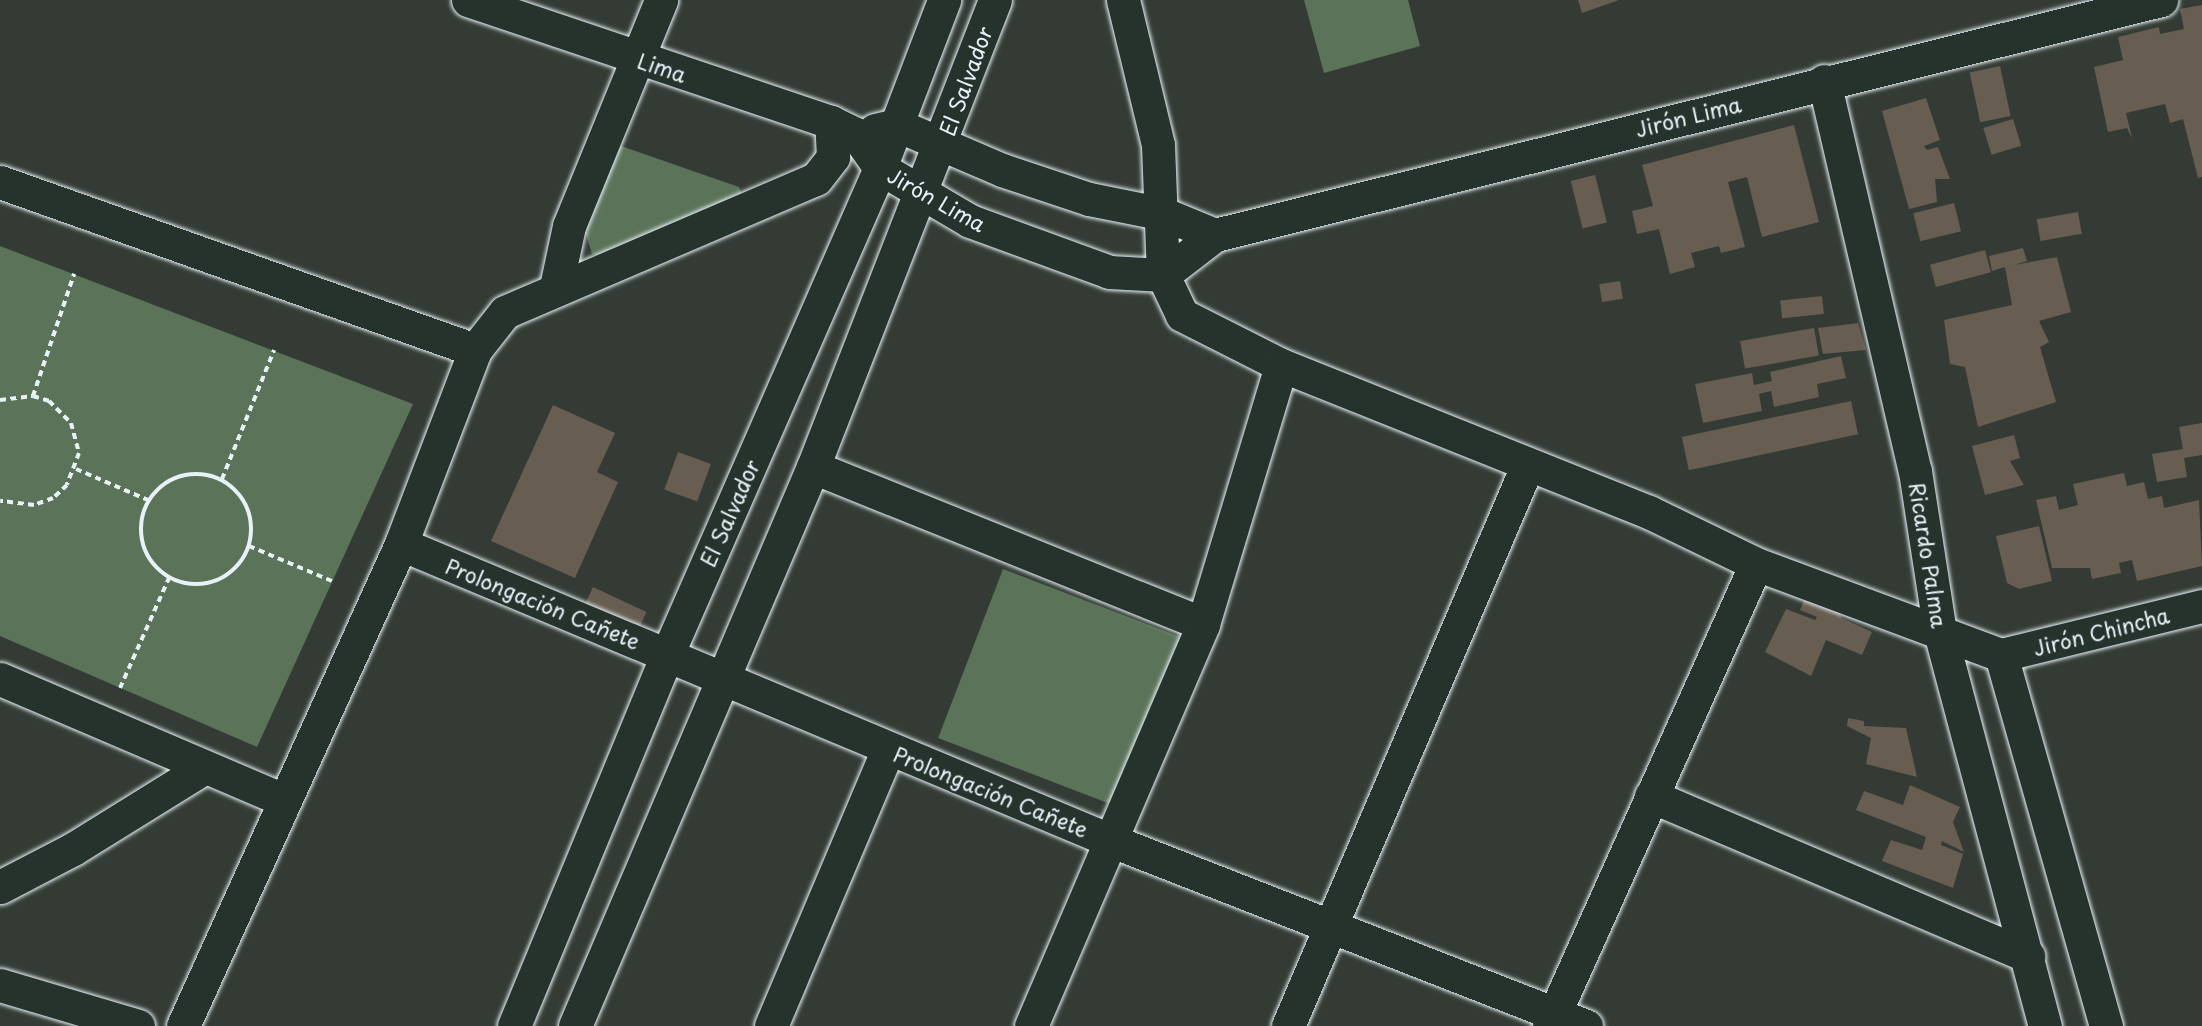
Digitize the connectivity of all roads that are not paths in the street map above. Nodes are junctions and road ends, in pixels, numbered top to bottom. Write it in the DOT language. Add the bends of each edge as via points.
graph roads {
  1 [pos="468,0"];
  2 [pos="661,0"];
  3 [pos="944,0"];
  4 [pos="995,0"];
  5 [pos="1123,0"];
  6 [pos="2161,0"];
  7 [pos="637,59"];
  8 [pos="1824,81"];
  9 [pos="897,126"];
  10 [pos="844,128"];
  11 [pos="942,145"];
  12 [pos="880,168"];
  13 [pos="0,182"];
  14 [pos="922,192"];
  15 [pos="1164,214"];
  16 [pos="1215,235"];
  17 [pos="1163,275"];
  18 [pos="556,287"];
  19 [pos="475,350"];
  20 [pos="1281,365"];
  21 [pos="1528,464"];
  22 [pos="813,467"];
  23 [pos="401,544"];
  24 [pos="1756,564"];
  25 [pos="2202,606"];
  26 [pos="1203,624"];
  27 [pos="1940,632"];
  28 [pos="667,655"];
  29 [pos="2001,656"];
  30 [pos="723,679"];
  31 [pos="0,680"];
  32 [pos="888,749"];
  33 [pos="205,767"];
  34 [pos="1651,796"];
  35 [pos="283,800"];
  36 [pos="1112,841"];
  37 [pos="0,887"];
  38 [pos="1331,925"];
  39 [pos="2028,956"];
  40 [pos="0,985"];
  41 [pos="1552,1020"];
  42 [pos="138,1026"];
  43 [pos="183,1026"];
  44 [pos="513,1026"];
  45 [pos="575,1026"];
  46 [pos="771,1026"];
  47 [pos="1031,1026"];
  48 [pos="1288,1026"];
  49 [pos="1586,1026"];
  50 [pos="2045,1026"];
  51 [pos="2106,1026"];
  1 -- 7 [label="street, Lima"];
  2 -- 7 [label="street"];
  3 -- 9 [label="street, El Salvador"];
  4 -- 11 [label="street, El Salvador"];
  5 -- 15 [label="street" via="1158,145"];
  6 -- 8 [label="street, Jirón Lima"];
  7 -- 10 [label="street, Lima"];
  7 -- 18 [label="street" via="569,226"];
  8 -- 16 [label="street, Jirón Lima"];
  8 -- 27 [label="street, Ricardo Palma" via="1915,471"];
  9 -- 10 [label="street"];
  9 -- 11 [label="street"];
  9 -- 12 [label="street, El Salvador"];
  10 -- 12 [label="street, Jirón Lima"];
  10 -- 18 [label="street" via="833,157 816,179"];
  11 -- 14 [label="street, El Salvador"];
  11 -- 15 [label="street" via="1089,199"];
  12 -- 14 [label="street, Jirón Lima"];
  12 -- 28 [label="street, El Salvador"];
  13 -- 19 [label="street"];
  14 -- 17 [label="street, Jirón Lima" via="970,221 1049,252 1109,272"];
  14 -- 22 [label="street, El Salvador"];
  15 -- 16 [label="street"];
  15 -- 17 [label="street"];
  16 -- 17 [label="street, Jirón Lima"];
  17 -- 20 [label="street" via="1182,315"];
  18 -- 19 [label="street" via="505,312"];
  19 -- 23 [label="street"];
  20 -- 21 [label="street"];
  20 -- 26 [label="street"];
  21 -- 24 [label="street"];
  21 -- 38 [label="street"];
  22 -- 26 [label="street"];
  22 -- 30 [label="street, El Salvador"];
  23 -- 28 [label="street, Prolongación Cañete"];
  23 -- 35 [label="street"];
  24 -- 27 [label="street"];
  24 -- 34 [label="street"];
  25 -- 29 [label="street, Jirón Chincha"];
  26 -- 36 [label="street"];
  27 -- 29 [label="street"];
  27 -- 39 [label="street, Ricardo Palma"];
  28 -- 30 [label="street, Prolongación Cañete"];
  28 -- 44 [label="street, El Salvador"];
  29 -- 51 [label="street"];
  30 -- 32 [label="street, Prolongación Cañete"];
  30 -- 45 [label="street, El Salvador"];
  31 -- 33 [label="street"];
  32 -- 36 [label="street, Prolongación Cañete"];
  32 -- 46 [label="street"];
  33 -- 35 [label="street"];
  33 -- 37 [label="street" via="74,849"];
  34 -- 39 [label="street"];
  34 -- 41 [label="street"];
  35 -- 43 [label="street"];
  36 -- 38 [label="street, Prolongación Cañete"];
  36 -- 47 [label="street"];
  38 -- 41 [label="street, Prolongación Cañete"];
  38 -- 48 [label="street"];
  39 -- 50 [label="street, Ricardo Palma"];
  40 -- 42 [label="street"];
  41 -- 49 [label="street, Prolongación Cañete"];
}
